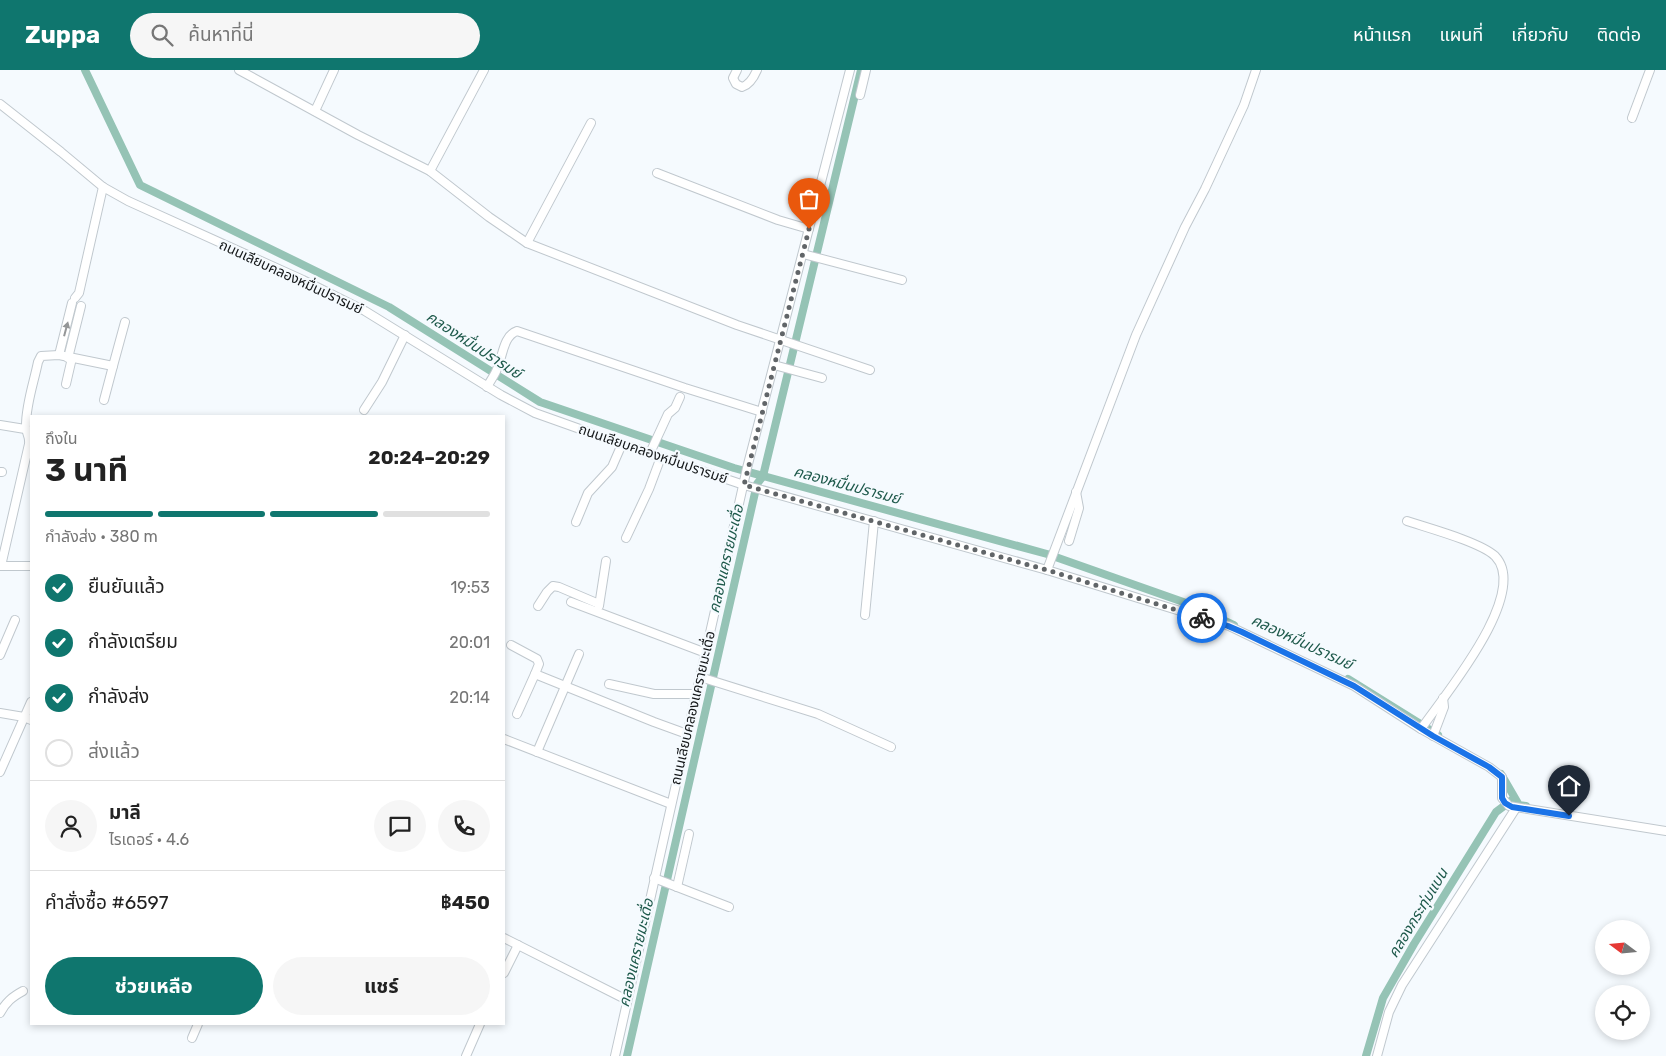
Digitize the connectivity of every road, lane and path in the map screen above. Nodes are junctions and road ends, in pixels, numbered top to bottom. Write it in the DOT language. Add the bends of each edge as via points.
graph roads {
  1 [pos="239,70"];
  2 [pos="334,70"];
  3 [pos="484,70"];
  4 [pos="737,70"];
  5 [pos="757,70"];
  6 [pos="850,70"];
  7 [pos="866,70"];
  8 [pos="1256,70"];
  9 [pos="1650,70"];
  10 [pos="860,95"];
  11 [pos="0,104"];
  12 [pos="315,111"];
  13 [pos="1632,118"];
  14 [pos="591,123"];
  15 [pos="430,171"];
  16 [pos="657,173"];
  17 [pos="103,187"];
  18 [pos="809,229"];
  19 [pos="527,243"];
  20 [pos="806,254"];
  21 [pos="902,280"];
  22 [pos="77,302"];
  23 [pos="125,322"];
  24 [pos="405,335"];
  25 [pos="780,341"];
  26 [pos="59,355"];
  27 [pos="70,358"];
  28 [pos="113,366"];
  29 [pos="781,367"];
  30 [pos="870,370"];
  31 [pos="822,378"];
  32 [pos="66,384"];
  33 [pos="487,387"];
  34 [pos="680,398"];
  35 [pos="104,400"];
  36 [pos="364,410"];
  37 [pos="762,412"];
  38 [pos="0,425"];
  39 [pos="25,429"];
  40 [pos="622,444"];
  41 [pos="650,453"];
  42 [pos="661,457"];
  43 [pos="747,486"];
  44 [pos="1076,492"];
  45 [pos="874,521"];
  46 [pos="1407,521"];
  47 [pos="576,522"];
  48 [pos="626,538"];
  49 [pos="1070,541"];
  50 [pos="606,561"];
  51 [pos="1049,564"];
  52 [pos="30,566"];
  53 [pos="0,567"];
  54 [pos="571,602"];
  55 [pos="599,604"];
  56 [pos="538,606"];
  57 [pos="600,613"];
  58 [pos="865,615"];
  59 [pos="14,620"];
  60 [pos="511,645"];
  61 [pos="706,653"];
  62 [pos="580,654"];
  63 [pos="0,655"];
  64 [pos="535,674"];
  65 [pos="708,680"];
  66 [pos="608,684"];
  67 [pos="565,687"];
  68 [pos="696,694"];
  69 [pos="1443,698"];
  70 [pos="0,712"];
  71 [pos="517,714"];
  72 [pos="28,719"];
  73 [pos="1424,724"];
  74 [pos="687,734"];
  75 [pos="1434,734"];
  76 [pos="505,739"];
  77 [pos="891,747"];
  78 [pos="536,752"];
  79 [pos="0,772"];
  80 [pos="671,804"];
  81 [pos="1510,806"];
  82 [pos="1666,831"];
  83 [pos="689,834"];
  84 [pos="654,878"];
  85 [pos="670,884"];
  86 [pos="729,907"];
  87 [pos="505,938"];
  88 [pos="518,945"];
  89 [pos="507,960"];
  90 [pos="24,991"];
  91 [pos="627,1000"];
  92 [pos="0,1013"];
  93 [pos="198,1025"];
  94 [pos="480,1025"];
  95 [pos="192,1038"];
  96 [pos="466,1056"];
  97 [pos="615,1056"];
  98 [pos="1376,1056"];
  1 -- 12 [label="street"];
  2 -- 12 [label="street"];
  3 -- 15 [label="street"];
  4 -- 5 [label="street" via="733,78 742,87 751,81"];
  6 -- 18 [label="street, ถนนเลียบคลองแครายมะเดื่อ"];
  7 -- 10 [label="street"];
  8 -- 44 [label="street" via="1237,121 1136,335"];
  9 -- 13 [label="street"];
  11 -- 17 [label="street, ถนนเลียบคลองหมื่นปรารมย์"];
  12 -- 15 [label="street"];
  14 -- 19 [label="street"];
  15 -- 19 [label="street"];
  16 -- 18 [label="street"];
  17 -- 22 [label="street"];
  17 -- 24 [label="street, ถนนเลียบคลองหมื่นปรารมย์" via="137,206 303,280"];
  18 -- 20 [label="street, ถนนเลียบคลองแครายมะเดื่อ"];
  19 -- 25 [label="street"];
  20 -- 21 [label="street"];
  20 -- 25 [label="street, ถนนเลียบคลองแครายมะเดื่อ"];
  26 -- 22 [label="street, one-way"];
  22 -- 27 [label="street"];
  23 -- 28 [label="street"];
  24 -- 33 [label="street, ถนนเลียบคลองหมื่นปรารมย์"];
  24 -- 36 [label="street"];
  25 -- 29 [label="street, ถนนเลียบคลองแครายมะเดื่อ"];
  25 -- 30 [label="street"];
  26 -- 27 [label="street"];
  26 -- 39 [label="street" via="41,356 38,362"];
  27 -- 28 [label="street"];
  27 -- 32 [label="street"];
  28 -- 35 [label="street"];
  29 -- 31 [label="street"];
  29 -- 37 [label="street, ถนนเลียบคลองแครายมะเดื่อ"];
  33 -- 37 [label="street" via="497,370 507,338 517,331"];
  33 -- 40 [label="street, ถนนเลียบคลองหมื่นปรารมย์" via="535,413"];
  34 -- 41 [label="street" via="668,414"];
  37 -- 43 [label="street, ถนนเลียบคลองแครายมะเดื่อ" via="747,472"];
  38 -- 39 [label="street"];
  39 -- 53 [label="street" via="30,435 29,444"];
  40 -- 41 [label="street, ถนนเลียบคลองหมื่นปรารมย์"];
  40 -- 47 [label="street" via="612,467 588,494"];
  41 -- 42 [label="street, ถนนเลียบคลองหมื่นปรารมย์"];
  42 -- 43 [label="street, ถนนเลียบคลองหมื่นปรารมย์"];
  42 -- 48 [label="street"];
  43 -- 45 [label="street, ถนนเลียบคลองหมื่นปรารมย์"];
  43 -- 61 [label="street, ถนนเลียบคลองแครายมะเดื่อ"];
  44 -- 49 [label="street" via="1080,508"];
  44 -- 51 [label="street"];
  45 -- 51 [label="street, ถนนเลียบคลองหมื่นปรารมย์"];
  45 -- 58 [label="street"];
  46 -- 69 [label="street" via="1487,550 1503,567 1500,602 1495,614 1471,659"];
  50 -- 55 [label="street"];
  51 -- 73 [label="street, ถนนเลียบคลองหมื่นปรารมย์" via="1228,626 1354,686"];
  52 -- 53 [label="street"];
  54 -- 57 [label="street"];
  55 -- 56 [label="street" via="552,586"];
  55 -- 57 [label="street"];
  57 -- 61 [label="street"];
  59 -- 63 [label="street"];
  60 -- 64 [label="street" via="538,659"];
  61 -- 65 [label="street, ถนนเลียบคลองแครายมะเดื่อ"];
  62 -- 67 [label="street"];
  64 -- 67 [label="street"];
  64 -- 71 [label="street"];
  65 -- 68 [label="street, ถนนเลียบคลองแครายมะเดื่อ"];
  65 -- 77 [label="street" via="818,714"];
  66 -- 68 [label="street" via="654,694"];
  67 -- 74 [label="street"];
  67 -- 78 [label="street"];
  68 -- 74 [label="street, ถนนเลียบคลองแครายมะเดื่อ"];
  69 -- 73 [label="street"];
  69 -- 75 [label="street" via="1444,707"];
  70 -- 72 [label="street"];
  72 -- 79 [label="street"];
  73 -- 75 [label="street, ถนนเลียบคลองหมื่นปรารมย์"];
  74 -- 80 [label="street, ถนนเลียบคลองแครายมะเดื่อ"];
  75 -- 81 [label="street, ถนนเลียบคลองหมื่นปรารมย์" via="1500,774 1502,798"];
  76 -- 78 [label="street"];
  78 -- 80 [label="street"];
  80 -- 84 [label="street, ถนนเลียบคลองแครายมะเดื่อ"];
  81 -- 82 [label="street"];
  81 -- 98 [label="street" via="1402,985 1389,1012"];
  83 -- 85 [label="street"];
  84 -- 85 [label="street"];
  84 -- 91 [label="street, ถนนเลียบคลองแครายมะเดื่อ"];
  85 -- 86 [label="street"];
  87 -- 88 [label="street"];
  88 -- 89 [label="street"];
  88 -- 91 [label="street"];
  90 -- 92 [label="street" via="12,997"];
  91 -- 97 [label="street, ถนนเลียบคลองแครายมะเดื่อ"];
  93 -- 95 [label="street"];
  94 -- 96 [label="street"];
}
